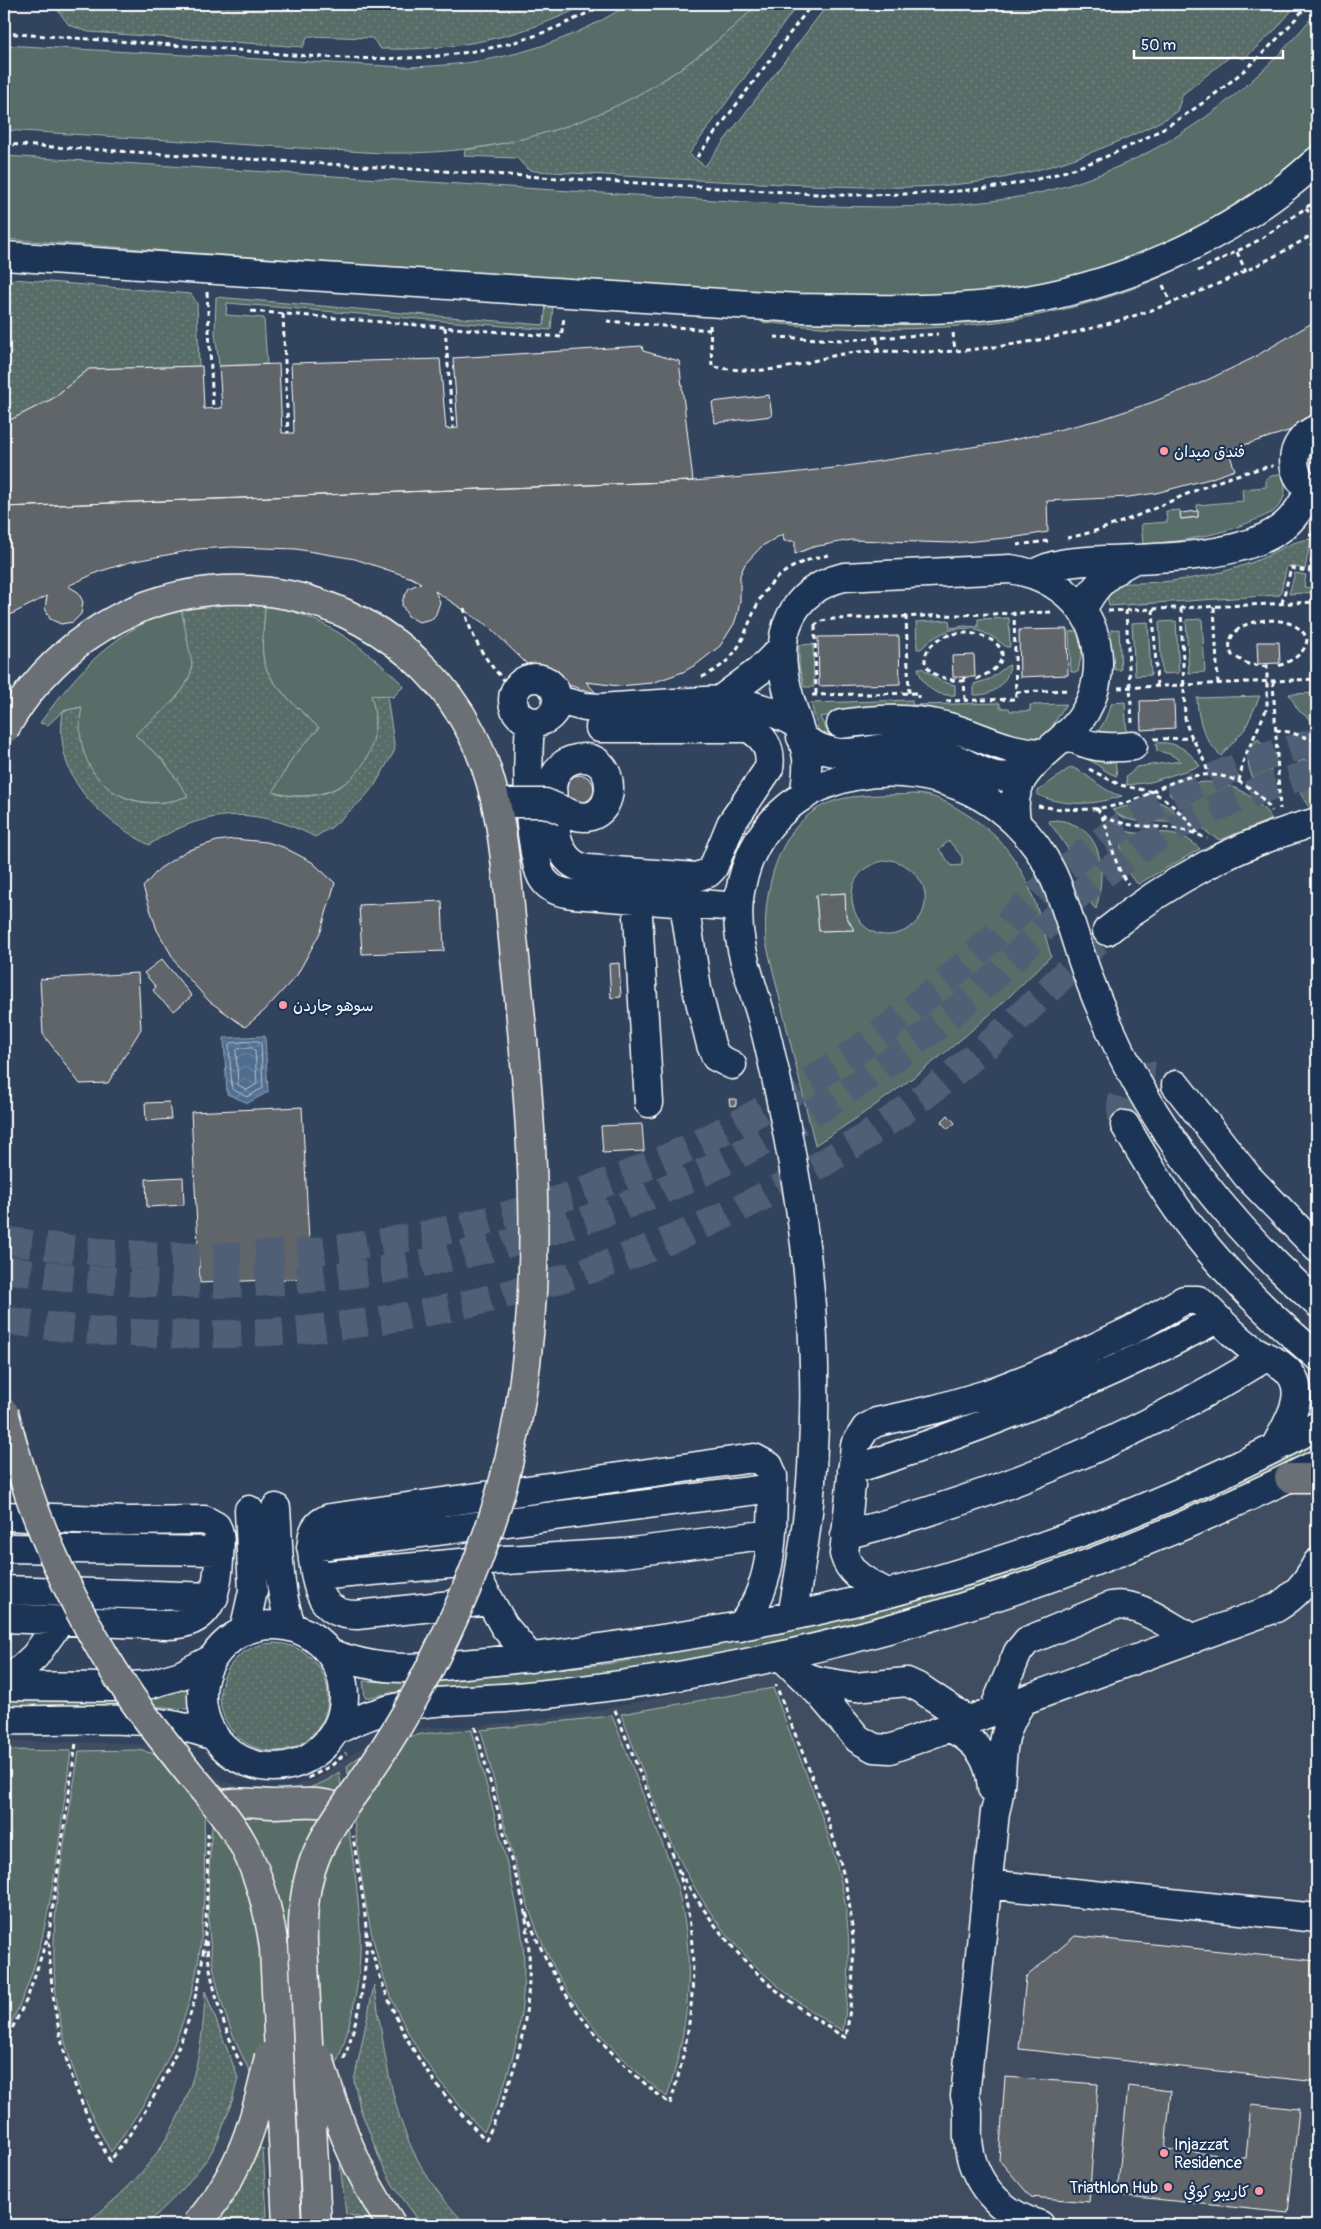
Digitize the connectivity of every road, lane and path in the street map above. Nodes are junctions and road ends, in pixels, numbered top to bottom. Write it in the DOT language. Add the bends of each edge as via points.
graph roads {
  1 [pos="605,4"];
  2 [pos="812,4"];
  3 [pos="1308,4"];
  4 [pos="4,33"];
  5 [pos="4,144"];
  6 [pos="697,157"];
  7 [pos="1317,161"];
  8 [pos="1306,208"];
  9 [pos="1317,225"];
  10 [pos="1237,252"];
  11 [pos="4,256"];
  12 [pos="205,268"];
  13 [pos="1246,272"];
  14 [pos="1163,285"];
  15 [pos="1171,304"];
  16 [pos="251,311"];
  17 [pos="283,314"];
  18 [pos="572,318"];
  19 [pos="602,321"];
  20 [pos="445,328"];
  21 [pos="710,330"];
  22 [pos="953,333"];
  23 [pos="877,339"];
  24 [pos="955,351"];
  25 [pos="878,352"];
  26 [pos="212,408"];
  27 [pos="452,428"];
  28 [pos="1317,429"];
  29 [pos="288,433"];
  30 [pos="1314,491"];
  31 [pos="1317,537"];
  32 [pos="1136,559"];
  33 [pos="1309,572"];
  34 [pos="1317,573"];
  35 [pos="1034,574"];
  36 [pos="1317,602"];
  37 [pos="1282,603"];
  38 [pos="1214,606"];
  39 [pos="464,608"];
  40 [pos="1181,608"];
  41 [pos="1153,609"];
  42 [pos="1126,610"];
  43 [pos="1081,611"];
  44 [pos="1014,612"];
  45 [pos="906,616"];
  46 [pos="814,626"];
  47 [pos="810,629"];
  48 [pos="782,648"];
  49 [pos="1278,666"];
  50 [pos="1317,679"];
  51 [pos="974,680"];
  52 [pos="1273,681"];
  53 [pos="1267,682"];
  54 [pos="1218,684"];
  55 [pos="1183,685"];
  56 [pos="1157,686"];
  57 [pos="1130,687"];
  58 [pos="1111,688"];
  59 [pos="515,690"];
  60 [pos="1076,690"];
  61 [pos="1016,692"];
  62 [pos="909,693"];
  63 [pos="816,695"];
  64 [pos="789,696"];
  65 [pos="557,700"];
  66 [pos="720,700"];
  67 [pos="965,700"];
  68 [pos="918,701"];
  69 [pos="937,701"];
  70 [pos="672,715"];
  71 [pos="530,722"];
  72 [pos="841,724"];
  73 [pos="600,728"];
  74 [pos="4,730"];
  75 [pos="799,730"];
  76 [pos="1276,730"];
  77 [pos="1066,734"];
  78 [pos="1193,738"];
  79 [pos="1317,741"];
  80 [pos="1133,743"];
  81 [pos="1035,762"];
  82 [pos="1083,764"];
  83 [pos="1208,774"];
  84 [pos="1238,781"];
  85 [pos="1153,792"];
  86 [pos="804,796"];
  87 [pos="496,804"];
  88 [pos="1038,806"];
  89 [pos="1097,808"];
  90 [pos="1272,812"];
  91 [pos="1280,812"];
  92 [pos="1102,816"];
  93 [pos="1317,822"];
  94 [pos="1017,824"];
  95 [pos="1197,834"];
  96 [pos="1208,839"];
  97 [pos="1128,884"];
  98 [pos="637,899"];
  99 [pos="684,903"];
  100 [pos="738,908"];
  101 [pos="1107,931"];
  102 [pos="732,1065"];
  103 [pos="1176,1085"];
  104 [pos="649,1102"];
  105 [pos="1126,1125"];
  106 [pos="1314,1242"];
  107 [pos="1317,1303"];
  108 [pos="1218,1319"];
  109 [pos="1317,1356"];
  110 [pos="1266,1357"];
  111 [pos="1317,1405"];
  112 [pos="4,1412"];
  113 [pos="1311,1429"];
  114 [pos="1275,1447"];
  115 [pos="1317,1464"];
  116 [pos="852,1470"];
  117 [pos="1289,1478"];
  118 [pos="1317,1478"];
  119 [pos="773,1488"];
  120 [pos="460,1500"];
  121 [pos="276,1508"];
  122 [pos="249,1510"];
  123 [pos="4,1516"];
  124 [pos="464,1528"];
  125 [pos="771,1534"];
  126 [pos="845,1535"];
  127 [pos="4,1548"];
  128 [pos="311,1548"];
  129 [pos="219,1551"];
  130 [pos="472,1562"];
  131 [pos="1317,1563"];
  132 [pos="316,1576"];
  133 [pos="4,1590"];
  134 [pos="887,1593"];
  135 [pos="214,1597"];
  136 [pos="489,1601"];
  137 [pos="792,1616"];
  138 [pos="4,1618"];
  139 [pos="60,1621"];
  140 [pos="292,1627"];
  141 [pos="740,1627"];
  142 [pos="244,1631"];
  143 [pos="1192,1639"];
  144 [pos="331,1654"];
  145 [pos="531,1658"];
  146 [pos="212,1659"];
  147 [pos="778,1667"];
  148 [pos="802,1675"];
  149 [pos="4,1686"];
  150 [pos="1022,1702"];
  151 [pos="613,1704"];
  152 [pos="4,1720"];
  153 [pos="473,1720"];
  154 [pos="971,1720"];
  155 [pos="337,1730"];
  156 [pos="214,1736"];
  157 [pos="77,1740"];
  158 [pos="342,1809"];
  159 [pos="995,1812"];
  160 [pos="213,1817"];
  161 [pos="677,1868"];
  162 [pos="988,1884"];
  163 [pos="524,1908"];
  164 [pos="1317,1918"];
  165 [pos="366,1931"];
  166 [pos="49,1933"];
  167 [pos="278,2015"];
  168 [pos="307,2019"];
  169 [pos="4,2044"];
  170 [pos="965,2096"];
  171 [pos="1317,2195"];
  172 [pos="196,2225"];
  173 [pos="287,2225"];
  174 [pos="317,2225"];
  175 [pos="392,2225"];
  176 [pos="1007,2225"];
  177 [pos="1040,2225"];
  178 [pos="1314,2225"];
  1 -- 4 [label="path" via="516,42 483,50 413,57 304,56"];
  2 -- 6 [label="path"];
  3 -- 5 [label="path" via="1235,80 1173,124 1140,142 1079,166 996,187 888,195 824,195"];
  7 -- 12 [label="street" via="1250,212 1149,265 1038,298 961,308 798,308"];
  8 -- 9 [label="path"];
  10 -- 13 [label="path"];
  11 -- 12 [label="street"];
  12 -- 26 [label="path"];
  14 -- 15 [label="path"];
  16 -- 17 [label="path"];
  17 -- 20 [label="path"];
  17 -- 29 [label="path"];
  18 -- 20 [label="path" via="563,318 561,337"];
  19 -- 21 [label="path"];
  20 -- 27 [label="path"];
  22 -- 24 [label="path"];
  23 -- 25 [label="path"];
  28 -- 30 [label="street" via="1303,438 1294,453 1298,478"];
  30 -- 32 [label="street" via="1290,520 1258,540 1205,554"];
  31 -- 33 [label="path"];
  32 -- 35 [label="street" via="1059,563"];
  32 -- 43 [label="street" via="1106,576"];
  33 -- 34 [label="path"];
  33 -- 37 [label="path" via="1291,568"];
  35 -- 43 [label="street" via="1056,584"];
  35 -- 48 [label="street" via="998,569 832,580 810,592 794,611 784,632"];
  36 -- 37 [label="path"];
  37 -- 38 [label="path"];
  38 -- 40 [label="path"];
  38 -- 54 [label="path"];
  39 -- 59 [label="path" via="471,632 483,654"];
  40 -- 41 [label="path"];
  40 -- 55 [label="path"];
  41 -- 42 [label="path"];
  41 -- 56 [label="path"];
  42 -- 43 [label="path"];
  42 -- 57 [label="path"];
  43 -- 44 [label="path"];
  43 -- 77 [label="street" via="1096,642 1098,677 1090,702"];
  44 -- 45 [label="path"];
  44 -- 61 [label="path"];
  45 -- 46 [label="path" via="829,619"];
  45 -- 62 [label="path"];
  46 -- 47 [label="path"];
  46 -- 63 [label="path"];
  48 -- 64 [label="street"];
  48 -- 66 [label="street" via="753,676"];
  49 -- 53 [label="path" via="1305,649 1307,639 1302,631 1290,624 1272,620 1254,622 1237,630 1230,639 1232,655 1248,664 1267,665"];
  50 -- 52 [label="path"];
  51 -- 67 [label="path" via="1001,662 998,644 976,634 958,633 928,647 924,658 931,672 950,680 964,679"];
  52 -- 53 [label="path"];
  52 -- 76 [label="path"];
  53 -- 54 [label="path"];
  53 -- 84 [label="path" via="1265,715 1248,748"];
  54 -- 55 [label="path"];
  55 -- 56 [label="path"];
  55 -- 78 [label="path" via="1185,718"];
  56 -- 57 [label="path"];
  57 -- 58 [label="path"];
  57 -- 80 [label="path"];
  59 -- 65 [label="street" via="523,680 536,677 553,687"];
  59 -- 71 [label="street" via="515,710"];
  60 -- 61 [label="path"];
  61 -- 67 [label="path" via="1016,699"];
  62 -- 63 [label="path"];
  62 -- 68 [label="path" via="918,693"];
  63 -- 64 [label="path"];
  64 -- 75 [label="street"];
  65 -- 70 [label="street" via="586,707"];
  65 -- 71 [label="street" via="549,717"];
  66 -- 70 [label="street"];
  66 -- 75 [label="street" via="760,707"];
  67 -- 69 [label="path"];
  70 -- 73 [label="street"];
  70 -- 87 [label="street, bridge" via="748,728 762,738 770,752 766,776 740,809 717,862 708,873 696,877 588,869 576,866 566,858 558,841 552,786 558,770 572,760 588,759 608,775 608,800 596,813 572,815 558,807 544,802"];
  71 -- 98 [label="street" via="529,808 543,880 564,893"];
  72 -- 81 [label="street" via="882,720 924,722 964,732"];
  74 -- 87 [label="main road, bridge" via="30,690 54,663 88,635 119,617 144,606 196,592 276,592 311,600 353,617 398,645 419,663 443,689 468,726 489,776"];
  75 -- 81 [label="street" via="820,749 854,754 882,748 914,747 945,755 991,776 1009,777"];
  75 -- 86 [label="street" via="807,766"];
  76 -- 79 [label="path"];
  76 -- 91 [label="path"];
  77 -- 80 [label="street" via="1098,747"];
  77 -- 81 [label="street"];
  78 -- 80 [label="path"];
  78 -- 83 [label="path"];
  81 -- 94 [label="street" via="1016,797"];
  82 -- 85 [label="path" via="1120,785"];
  83 -- 84 [label="path"];
  83 -- 85 [label="path" via="1179,780"];
  84 -- 90 [label="path" via="1258,794"];
  85 -- 89 [label="path" via="1126,803"];
  85 -- 95 [label="path" via="1178,809"];
  86 -- 94 [label="street" via="834,781 856,775 885,772 922,774 965,787"];
  86 -- 100 [label="street" via="778,817 758,844 744,874"];
  87 -- 158 [label="main road, bridge" via="521,1019 534,1218 533,1308 524,1389 496,1507 455,1616 404,1715"];
  88 -- 89 [label="path" via="1067,810"];
  89 -- 92 [label="path"];
  92 -- 95 [label="path" via="1124,825 1173,827"];
  92 -- 97 [label="path" via="1117,867"];
  93 -- 101 [label="street" via="1225,856 1156,896"];
  94 -- 107 [label="street" via="1032,840 1054,876 1107,1022 1162,1125 1226,1212"];
  95 -- 96 [label="path"];
  98 -- 99 [label="street"];
  98 -- 104 [label="street"];
  99 -- 100 [label="street"];
  99 -- 102 [label="street" via="697,989 711,1045 716,1057"];
  100 -- 137 [label="street" via="741,949 766,1034 791,1154 812,1320 812,1469"];
  103 -- 106 [label="street" via="1231,1158 1278,1210"];
  105 -- 109 [label="street" via="1171,1199 1202,1241 1254,1299"];
  108 -- 110 [label="street" via="1240,1340"];
  108 -- 116 [label="street" via="1159,1350 1039,1404 942,1441"];
  108 -- 116 [label="street" via="1198,1300 1184,1300 1132,1330 1036,1375 961,1401 871,1425 858,1439"];
  110 -- 114 [label="street" via="1289,1372 1297,1393 1295,1408"];
  110 -- 126 [label="street" via="1167,1415 1063,1464 956,1504"];
  111 -- 113 [label="street"];
  112 -- 160 [label="main road, bridge" via="42,1529 82,1615 131,1696"];
  113 -- 114 [label="street"];
  114 -- 134 [label="street" via="1158,1501 1073,1534"];
  115 -- 117 [label="street"];
  116 -- 126 [label="street"];
  117 -- 118 [label="main road"];
  117 -- 147 [label="street" via="1183,1528 1106,1559"];
  119 -- 120 [label="street" via="769,1466 754,1458"];
  119 -- 124 [label="street"];
  119 -- 125 [label="street"];
  120 -- 124 [label="street"];
  120 -- 128 [label="street" via="330,1518 314,1529"];
  121 -- 140 [label="street" via="281,1588"];
  122 -- 142 [label="street" via="253,1591"];
  123 -- 129 [label="street" via="127,1521 205,1520 218,1529"];
  124 -- 128 [label="street"];
  124 -- 130 [label="street"];
  125 -- 130 [label="street" via="624,1553"];
  125 -- 141 [label="street" via="763,1589"];
  126 -- 134 [label="street" via="844,1554 848,1566 858,1577"];
  127 -- 129 [label="street"];
  128 -- 132 [label="street"];
  129 -- 135 [label="street"];
  130 -- 132 [label="street"];
  130 -- 136 [label="street"];
  131 -- 143 [label="street" via="1305,1585 1287,1602"];
  132 -- 136 [label="street" via="322,1599 334,1610 349,1615"];
  133 -- 135 [label="street"];
  134 -- 137 [label="street"];
  135 -- 139 [label="street" via="210,1606 195,1619 176,1625"];
  136 -- 145 [label="street" via="504,1626"];
  137 -- 141 [label="street"];
  138 -- 139 [label="street"];
  139 -- 149 [label="street" via="35,1656"];
  140 -- 142 [label="street" via="267,1625"];
  140 -- 144 [label="street" via="314,1637"];
  141 -- 145 [label="street"];
  142 -- 146 [label="street"];
  143 -- 150 [label="street"];
  143 -- 154 [label="street" via="1137,1609 1111,1606 1027,1641"];
  144 -- 145 [label="street" via="368,1664 405,1668"];
  144 -- 155 [label="street" via="345,1692"];
  146 -- 149 [label="street" via="181,1675 147,1685"];
  146 -- 156 [label="street" via="206,1671 202,1698"];
  147 -- 148 [label="street"];
  147 -- 155 [label="street" via="699,1673 513,1697 407,1704 370,1714"];
  147 -- 161 [label="path" via="831,1830 846,1887 854,1974 846,2038 785,1999 754,1972 716,1929"];
  148 -- 154 [label="street" via="856,1687 907,1682"];
  148 -- 154 [label="street" via="858,1739 874,1748 897,1748"];
  150 -- 154 [label="street"];
  150 -- 159 [label="street" via="1009,1722 1002,1745 1001,1790"];
  151 -- 161 [label="path"];
  152 -- 156 [label="street" via="155,1721 189,1727"];
  153 -- 163 [label="path"];
  154 -- 159 [label="street" via="968,1738 987,1762"];
  155 -- 156 [label="street" via="318,1753 292,1766 277,1768 255,1765 235,1757"];
  157 -- 166 [label="path"];
  158 -- 160 [label="main road" via="315,1802 239,1802"];
  158 -- 168 [label="main road, bridge" via="319,1849 305,1894 302,1918"];
  159 -- 162 [label="street"];
  160 -- 166 [label="path" via="202,1963 188,2022 150,2105 110,2161 80,2101 61,2045 51,1986"];
  160 -- 167 [label="main road, bridge" via="248,1856 266,1904 274,1948"];
  161 -- 163 [label="path" via="690,1926 693,1984 687,2042 670,2104 614,2056 581,2018 553,1975"];
  162 -- 164 [label="street"];
  162 -- 170 [label="street"];
  163 -- 165 [label="path" via="528,1966 525,2024 511,2081 486,2140 437,2087 402,2031 388,2001"];
  166 -- 169 [label="path" via="27,1999"];
  167 -- 172 [label="main road, bridge" via="252,2130 229,2179"];
  167 -- 173 [label="main road, bridge"];
  168 -- 174 [label="main road, bridge"];
  168 -- 175 [label="main road, bridge" via="347,2145 362,2177"];
  170 -- 176 [label="street" via="958,2113 959,2166 980,2204"];
  170 -- 177 [label="street" via="969,2151 978,2177 1006,2209"];
  171 -- 178 [label="path"];
}
